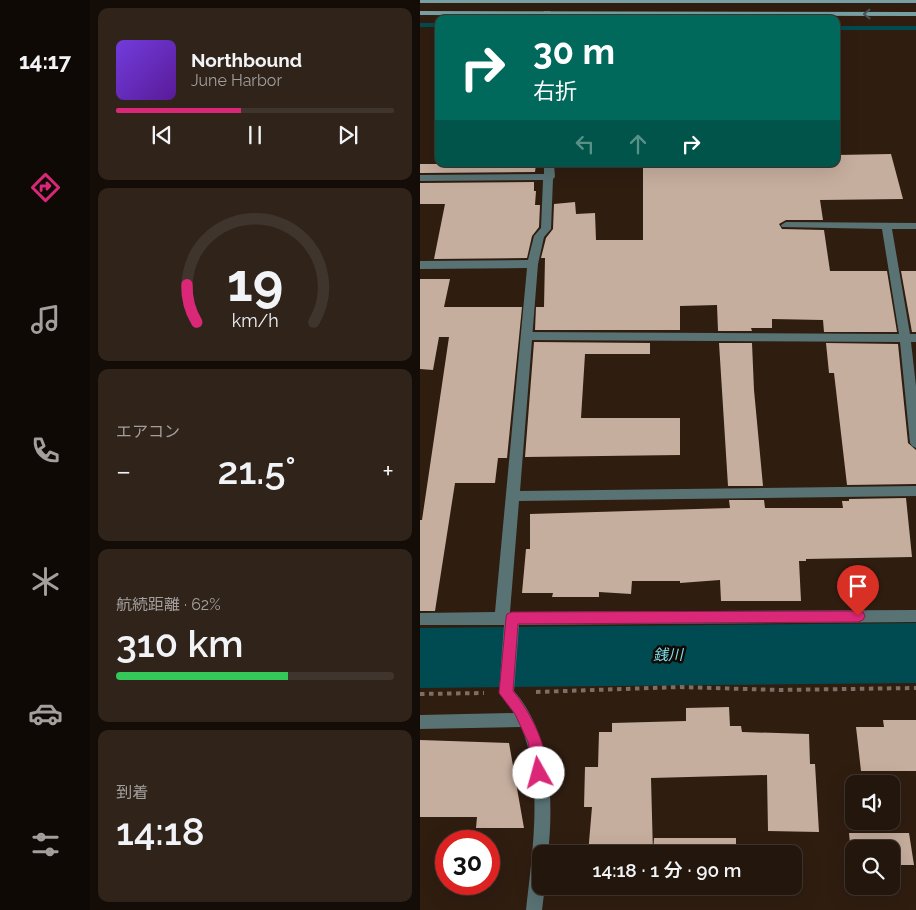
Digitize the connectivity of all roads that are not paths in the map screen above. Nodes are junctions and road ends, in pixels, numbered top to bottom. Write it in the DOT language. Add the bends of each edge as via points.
graph roads {
  1 [pos="619,0"];
  2 [pos="916,0"];
  3 [pos="420,1"];
  4 [pos="420,13"];
  5 [pos="916,14"];
  6 [pos="505,15"];
  7 [pos="732,15"];
  8 [pos="549,167"];
  9 [pos="550,177"];
  10 [pos="420,178"];
  11 [pos="786,225"];
  12 [pos="886,226"];
  13 [pos="916,226"];
  14 [pos="533,264"];
  15 [pos="420,265"];
  16 [pos="527,336"];
  17 [pos="910,338"];
  18 [pos="916,443"];
  19 [pos="916,491"];
  20 [pos="513,496"];
  21 [pos="916,616"];
  22 [pos="420,619"];
  23 [pos="508,622"];
  24 [pos="525,720"];
  25 [pos="420,722"];
  26 [pos="534,910"];
  1 -- 2 [label="main road"];
  1 -- 3 [label="main road"];
  4 -- 6 [label="main road"];
  5 -- 7 [label="main road, one-way"];
  8 -- 9 [label="street"];
  9 -- 10 [label="street"];
  9 -- 14 [label="street" via="546,229 539,236"];
  11 -- 12 [label="street"];
  12 -- 13 [label="street"];
  12 -- 17 [label="street"];
  14 -- 15 [label="street"];
  14 -- 16 [label="street"];
  16 -- 17 [label="street"];
  16 -- 20 [label="street"];
  17 -- 18 [label="street"];
  19 -- 20 [label="street"];
  20 -- 23 [label="street"];
  21 -- 23 [label="street"];
  22 -- 23 [label="street"];
  23 -- 24 [label="street" via="506,687"];
  24 -- 25 [label="street"];
  24 -- 26 [label="street" via="535,742 541,788 542,838"];
}
